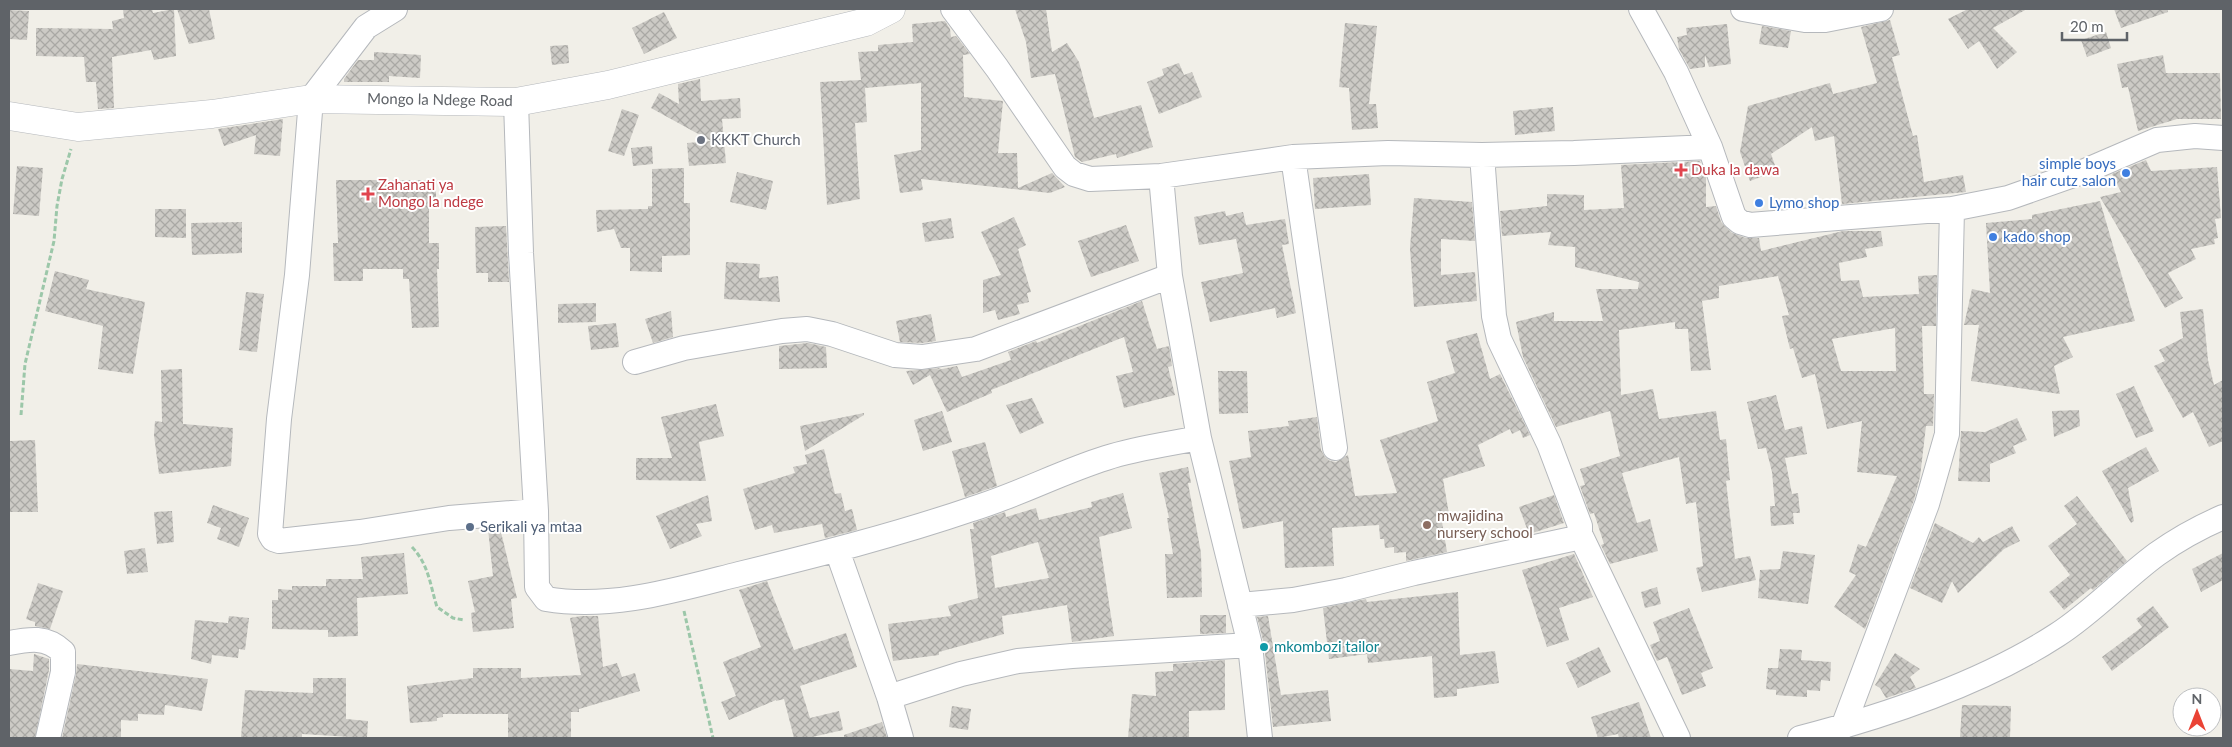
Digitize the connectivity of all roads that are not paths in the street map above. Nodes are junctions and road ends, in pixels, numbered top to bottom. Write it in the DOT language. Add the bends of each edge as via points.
graph roads {
  1 [pos="395,9"];
  2 [pos="891,9"];
  3 [pos="953,9"];
  4 [pos="1640,9"];
  5 [pos="1743,9"];
  6 [pos="1881,9"];
  7 [pos="311,99"];
  8 [pos="516,102"];
  9 [pos="9,116"];
  10 [pos="2223,138"];
  11 [pos="1710,147"];
  12 [pos="1482,155"];
  13 [pos="1292,157"];
  14 [pos="1160,176"];
  15 [pos="1952,209"];
  16 [pos="1170,276"];
  17 [pos="635,362"];
  18 [pos="1199,438"];
  19 [pos="1335,448"];
  20 [pos="536,511"];
  21 [pos="2223,517"];
  22 [pos="1580,534"];
  23 [pos="838,550"];
  24 [pos="1240,605"];
  25 [pos="9,643"];
  26 [pos="1250,645"];
  27 [pos="889,697"];
  28 [pos="1843,727"];
  29 [pos="48,738"];
  30 [pos="901,738"];
  31 [pos="1260,738"];
  32 [pos="1678,738"];
  33 [pos="1800,738"];
  1 -- 7 [label="street" via="366,27"];
  2 -- 8 [label="street, Mongo la Ndege Road" via="866,22 608,85"];
  3 -- 14 [label="street" via="1065,166 1074,174 1090,179"];
  4 -- 11 [label="street" via="1676,72"];
  5 -- 6 [label="street" via="1805,20 1825,20"];
  7 -- 8 [label="street, Mongo la Ndege Road"];
  7 -- 9 [label="street, Mongo la Ndege Road" via="212,114 78,127"];
  7 -- 20 [label="street" via="297,275 279,419 270,534 273,540 360,532 449,518"];
  8 -- 20 [label="street"];
  10 -- 15 [label="street" via="2195,136 2157,140 2085,171 2008,198"];
  11 -- 12 [label="street"];
  11 -- 15 [label="street" via="1734,217 1740,222 1750,224"];
  12 -- 13 [label="street" via="1388,152"];
  12 -- 22 [label="street" via="1493,308 1499,339 1549,444 1580,526"];
  13 -- 14 [label="street"];
  13 -- 19 [label="street"];
  14 -- 16 [label="street"];
  15 -- 28 [label="street" via="1947,434 1928,504"];
  16 -- 17 [label="street" via="976,349 922,357 895,355 807,329 684,348"];
  16 -- 18 [label="street"];
  18 -- 23 [label="street" via="1108,457 974,509"];
  18 -- 24 [label="street"];
  20 -- 23 [label="street" via="538,587 546,599 566,602 605,602 680,591"];
  21 -- 28 [label="street" via="2195,529 2157,554 2057,635 1989,672"];
  22 -- 24 [label="street" via="1572,540 1346,590"];
  22 -- 32 [label="street"];
  23 -- 27 [label="street"];
  24 -- 26 [label="street"];
  25 -- 29 [label="street" via="30,639 52,642 63,652 63,672"];
  26 -- 27 [label="street" via="1018,661 961,674"];
  26 -- 31 [label="street"];
  27 -- 30 [label="street"];
  28 -- 33 [label="street"];
}
